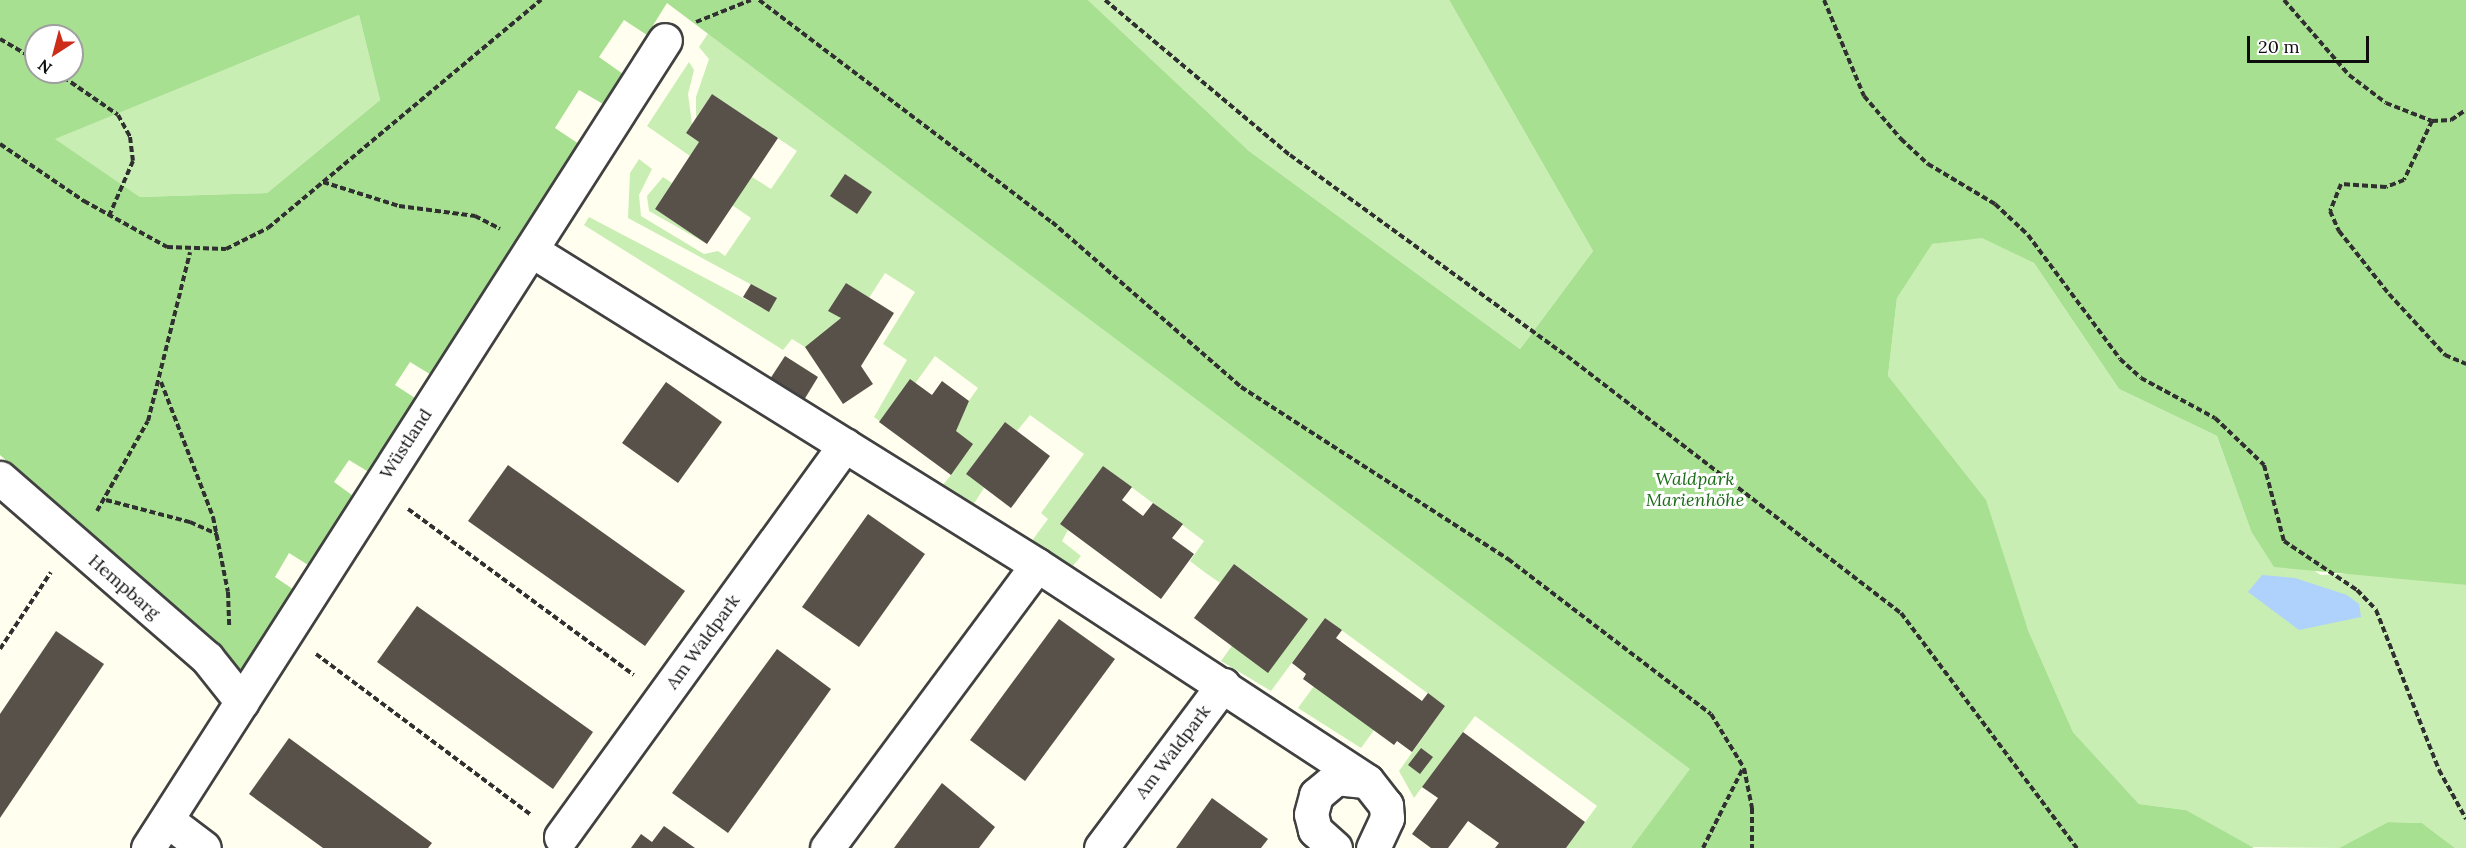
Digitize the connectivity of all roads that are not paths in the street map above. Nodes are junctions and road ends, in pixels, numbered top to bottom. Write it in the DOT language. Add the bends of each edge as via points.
graph roads {
  1 [pos="664,40"];
  2 [pos="531,250"];
  3 [pos="845,446"];
  4 [pos="0,478"];
  5 [pos="1037,565"];
  6 [pos="1223,685"];
  7 [pos="242,702"];
  8 [pos="1290,728"];
  9 [pos="1367,781"];
  10 [pos="1316,795"];
  11 [pos="167,820"];
  12 [pos="561,837"];
  13 [pos="1372,845"];
  14 [pos="148,848"];
  15 [pos="204,848"];
  16 [pos="827,848"];
  17 [pos="1101,848"];
  18 [pos="1335,848"];
  1 -- 2 [label="street, Wüstland"];
  2 -- 3 [label="street, Am Waldpark"];
  2 -- 7 [label="street, Wüstland"];
  3 -- 5 [label="street, Am Waldpark"];
  3 -- 12 [label="street, Am Waldpark"];
  4 -- 7 [label="street, Hempbarg" via="207,658"];
  5 -- 6 [label="street, Am Waldpark"];
  5 -- 16 [label="street"];
  6 -- 8 [label="street, Am Waldpark"];
  6 -- 17 [label="street, Am Waldpark"];
  7 -- 11 [label="street, Wüstland"];
  8 -- 9 [label="street, Am Waldpark"];
  8 -- 10 [label="street"];
  9 -- 10 [label="street" via="1336,778"];
  9 -- 13 [label="street, Am Waldpark" via="1386,805"];
  10 -- 18 [label="street" via="1311,814 1315,830"];
  11 -- 14 [label="street, Wüstland"];
  11 -- 15 [label="street"];
}
